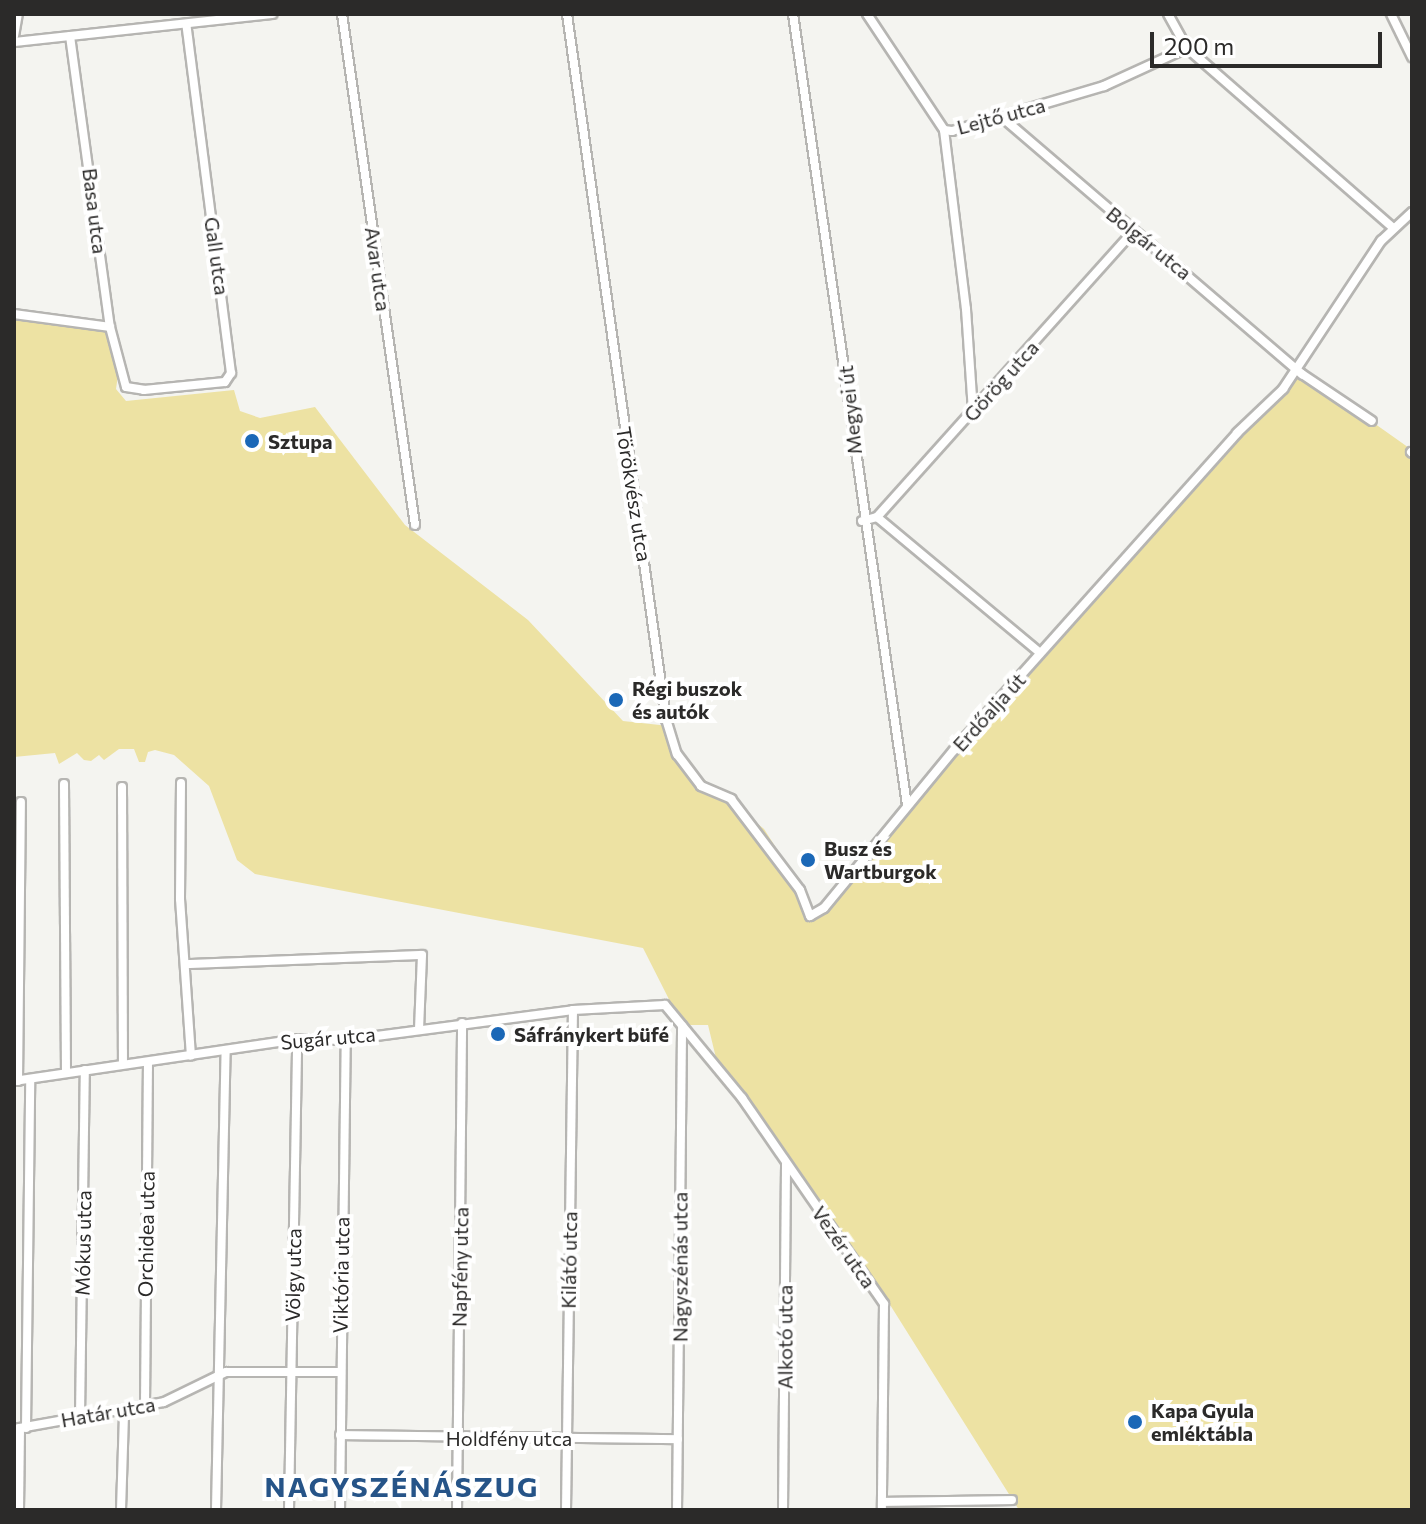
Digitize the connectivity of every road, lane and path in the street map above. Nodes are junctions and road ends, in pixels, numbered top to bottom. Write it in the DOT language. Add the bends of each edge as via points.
graph roads {
  1 [pos="18,14"];
  2 [pos="178,14"];
  3 [pos="272,14"];
  4 [pos="342,14"];
  5 [pos="567,14"];
  6 [pos="793,14"];
  7 [pos="867,14"];
  8 [pos="1168,14"];
  9 [pos="1391,14"];
  10 [pos="182,25"];
  11 [pos="14,36"];
  12 [pos="70,36"];
  13 [pos="1412,36"];
  14 [pos="1402,40"];
  15 [pos="14,42"];
  16 [pos="1187,48"];
  17 [pos="1412,57"];
  18 [pos="1003,118"];
  19 [pos="944,130"];
  20 [pos="1412,212"];
  21 [pos="1392,227"];
  22 [pos="1133,232"];
  23 [pos="14,314"];
  24 [pos="110,327"];
  25 [pos="1296,368"];
  26 [pos="125,385"];
  27 [pos="973,412"];
  28 [pos="1372,421"];
  29 [pos="877,517"];
  30 [pos="862,521"];
  31 [pos="415,525"];
  32 [pos="1040,653"];
  33 [pos="181,783"];
  34 [pos="64,784"];
  35 [pos="122,787"];
  36 [pos="21,802"];
  37 [pos="907,805"];
  38 [pos="810,916"];
  39 [pos="188,964"];
  40 [pos="573,1010"];
  41 [pos="462,1023"];
  42 [pos="682,1025"];
  43 [pos="419,1029"];
  44 [pos="297,1039"];
  45 [pos="346,1040"];
  46 [pos="226,1050"];
  47 [pos="191,1056"];
  48 [pos="123,1063"];
  49 [pos="148,1063"];
  50 [pos="85,1070"];
  51 [pos="66,1073"];
  52 [pos="30,1079"];
  53 [pos="16,1081"];
  54 [pos="786,1163"];
  55 [pos="292,1371"];
  56 [pos="339,1372"];
  57 [pos="220,1374"];
  58 [pos="145,1405"];
  59 [pos="124,1412"];
  60 [pos="80,1416"];
  61 [pos="20,1428"];
  62 [pos="340,1435"];
  63 [pos="458,1438"];
  64 [pos="567,1438"];
  65 [pos="678,1439"];
  66 [pos="1012,1500"];
  67 [pos="882,1506"];
  68 [pos="19,1510"];
  69 [pos="121,1510"];
  70 [pos="216,1510"];
  71 [pos="289,1510"];
  72 [pos="340,1510"];
  73 [pos="457,1510"];
  74 [pos="566,1510"];
  75 [pos="677,1510"];
  76 [pos="783,1510"];
  1 -- 11 [label="street"];
  2 -- 10 [label="street"];
  3 -- 10 [label="street"];
  4 -- 31 [label="street, Avar utca"];
  5 -- 38 [label="street, Törökvész utca" via="666,719 677,754 702,788 728,796 751,831 768,844 802,893"];
  6 -- 30 [label="street, Megyei út" via="839,310"];
  7 -- 19 [label="street, Lejtő utca"];
  8 -- 16 [label="street"];
  9 -- 14 [label="street"];
  10 -- 12 [label="street"];
  10 -- 26 [label="street, Gall utca" via="231,376 225,382 137,391"];
  12 -- 15 [label="street"];
  12 -- 24 [label="street, Basa utca"];
  13 -- 14 [label="street"];
  14 -- 17 [label="street"];
  16 -- 18 [label="street, Lejtő utca" via="1104,86"];
  16 -- 21 [label="street"];
  18 -- 19 [label="street, Lejtő utca"];
  18 -- 22 [label="street, Bolgár utca"];
  19 -- 27 [label="street" via="965,295"];
  20 -- 21 [label="street, Erdőalja út"];
  21 -- 25 [label="street, Erdőalja út"];
  22 -- 25 [label="street, Bolgár utca"];
  22 -- 27 [label="street, Görög utca"];
  23 -- 24 [label="street"];
  24 -- 26 [label="street, Basa utca"];
  25 -- 28 [label="street, Bolgár utca"];
  25 -- 32 [label="street, Erdőalja út" via="1283,389"];
  27 -- 29 [label="street, Görög utca"];
  29 -- 30 [label="street"];
  29 -- 32 [label="street"];
  30 -- 37 [label="street, Megyei út"];
  32 -- 37 [label="street, Erdőalja út"];
  33 -- 39 [label="street" via="180,899"];
  34 -- 51 [label="street"];
  35 -- 48 [label="street"];
  36 -- 53 [label="street"];
  37 -- 38 [label="street, Erdőalja út" via="824,908"];
  39 -- 43 [label="street" via="422,955"];
  39 -- 47 [label="street"];
  40 -- 41 [label="street, Sugár utca"];
  40 -- 42 [label="street, Sugár utca" via="660,1003 675,1012"];
  40 -- 64 [label="street, Kilátó utca"];
  41 -- 43 [label="street, Sugár utca"];
  41 -- 63 [label="street, Napfény utca"];
  42 -- 54 [label="street, Vezér utca" via="727,1077"];
  42 -- 65 [label="street, Nagyszénás utca"];
  43 -- 45 [label="street, Sugár utca"];
  44 -- 45 [label="street, Sugár utca"];
  44 -- 46 [label="street, Sugár utca"];
  44 -- 55 [label="street, Völgy utca"];
  45 -- 56 [label="street, Viktória utca"];
  46 -- 47 [label="street, Sugár utca"];
  46 -- 57 [label="street"];
  47 -- 49 [label="street, Sugár utca"];
  48 -- 49 [label="street, Sugár utca"];
  48 -- 50 [label="street, Sugár utca"];
  49 -- 58 [label="street, Orchidea utca"];
  50 -- 51 [label="street, Sugár utca"];
  50 -- 60 [label="street, Mókus utca"];
  51 -- 52 [label="street, Sugár utca"];
  52 -- 53 [label="street, Sugár utca"];
  52 -- 61 [label="street"];
  54 -- 67 [label="street, Vezér utca" via="884,1304"];
  54 -- 76 [label="street, Alkotó utca"];
  55 -- 56 [label="street, Határ utca"];
  55 -- 57 [label="street, Határ utca"];
  55 -- 71 [label="street, Völgy utca"];
  56 -- 62 [label="street, Viktória utca"];
  57 -- 58 [label="street, Határ utca" via="176,1398"];
  57 -- 70 [label="street"];
  58 -- 59 [label="street, Határ utca"];
  59 -- 60 [label="street, Határ utca"];
  59 -- 69 [label="street"];
  60 -- 61 [label="street, Határ utca"];
  61 -- 68 [label="street"];
  62 -- 63 [label="street, Holdfény utca"];
  62 -- 72 [label="street, Viktória utca"];
  63 -- 64 [label="street, Holdfény utca"];
  63 -- 73 [label="street, Napfény utca"];
  64 -- 65 [label="street, Holdfény utca"];
  64 -- 74 [label="street, Kilátó utca"];
  65 -- 75 [label="street, Nagyszénás utca"];
  66 -- 67 [label="street"];
}
